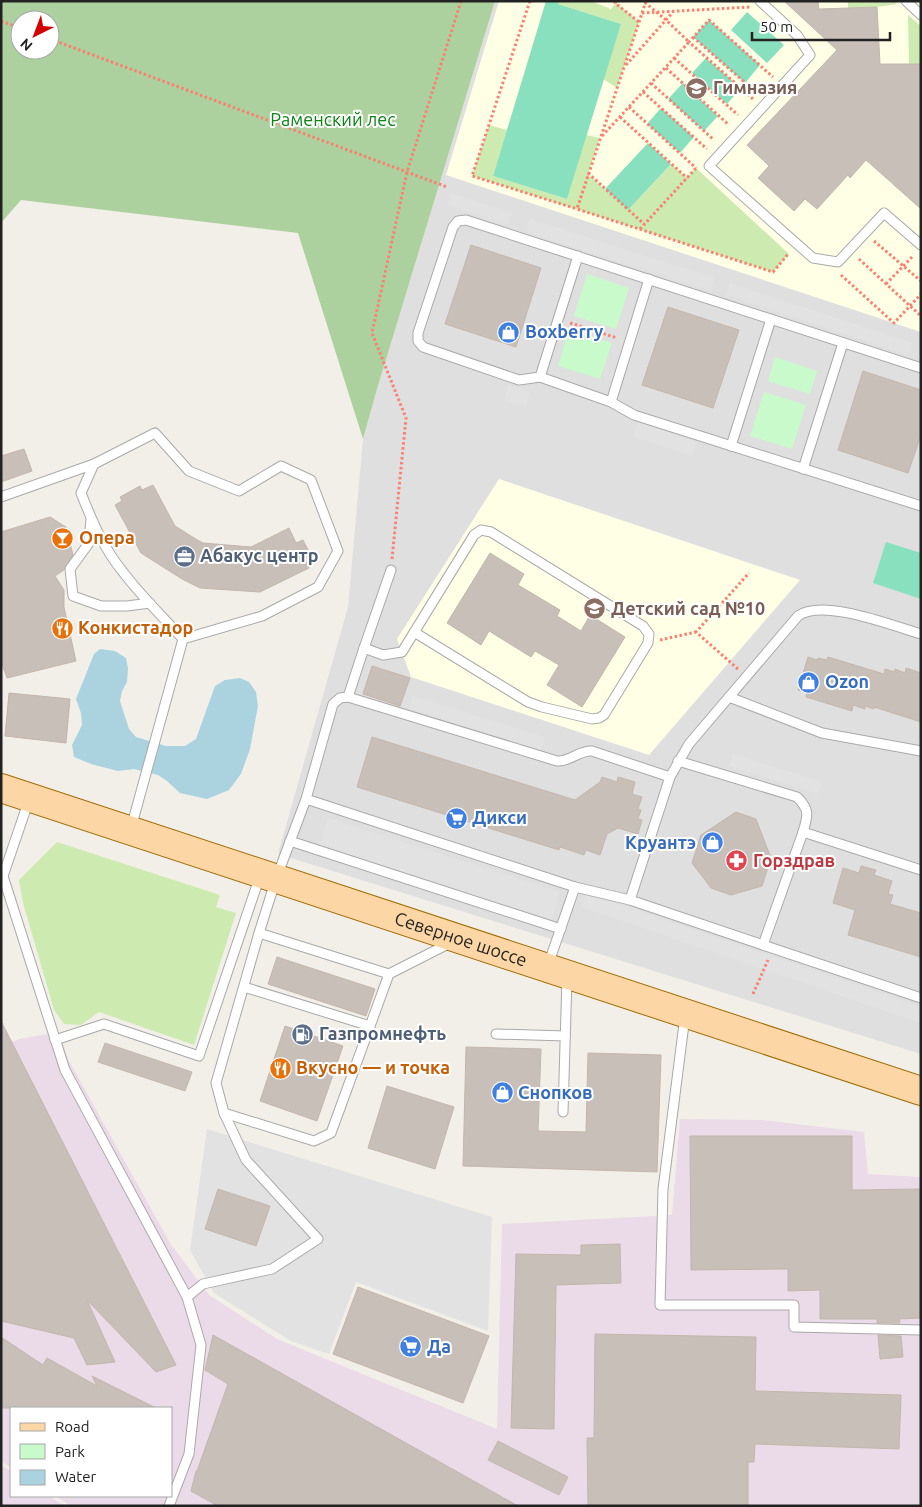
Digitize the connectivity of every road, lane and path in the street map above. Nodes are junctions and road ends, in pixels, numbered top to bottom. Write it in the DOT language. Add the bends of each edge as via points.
graph roads {
  1 [pos="461,1"];
  2 [pos="530,1"];
  3 [pos="616,1"];
  4 [pos="906,1"];
  5 [pos="645,2"];
  6 [pos="758,4"];
  7 [pos="674,11"];
  8 [pos="655,12"];
  9 [pos="642,13"];
  10 [pos="921,15"];
  11 [pos="666,20"];
  12 [pos="639,22"];
  13 [pos="693,37"];
  14 [pos="689,42"];
  15 [pos="60,43"];
  16 [pos="674,58"];
  17 [pos="624,67"];
  18 [pos="666,68"];
  19 [pos="777,81"];
  20 [pos="651,83"];
  21 [pos="643,92"];
  22 [pos="762,98"];
  23 [pos="757,103"];
  24 [pos="629,107"];
  25 [pos="620,117"];
  26 [pos="742,118"];
  27 [pos="733,129"];
  28 [pos="600,138"];
  29 [pos="718,144"];
  30 [pos="711,152"];
  31 [pos="701,163"];
  32 [pos="696,168"];
  33 [pos="408,172"];
  34 [pos="588,174"];
  35 [pos="687,178"];
  36 [pos="447,187"];
  37 [pos="577,209"];
  38 [pos="644,224"];
  39 [pos="640,229"];
  40 [pos="797,244"];
  41 [pos="921,245"];
  42 [pos="870,247"];
  43 [pos="849,250"];
  44 [pos="864,253"];
  45 [pos="915,254"];
  46 [pos="578,256"];
  47 [pos="859,259"];
  48 [pos="825,260"];
  49 [pos="854,265"];
  50 [pos="904,266"];
  51 [pos="848,271"];
  52 [pos="843,277"];
  53 [pos="649,279"];
  54 [pos="921,281"];
  55 [pos="886,284"];
  56 [pos="921,294"];
  57 [pos="910,306"];
  58 [pos="921,316"];
  59 [pos="771,319"];
  60 [pos="567,322"];
  61 [pos="617,338"];
  62 [pos="844,343"];
  63 [pos="921,368"];
  64 [pos="540,377"];
  65 [pos="610,402"];
  66 [pos="732,446"];
  67 [pos="94,464"];
  68 [pos="803,469"];
  69 [pos="1,498"];
  70 [pos="921,506"];
  71 [pos="91,519"];
  72 [pos="391,570"];
  73 [pos="749,573"];
  74 [pos="150,603"];
  75 [pos="414,632"];
  76 [pos="696,632"];
  77 [pos="921,634"];
  78 [pos="183,639"];
  79 [pos="648,643"];
  80 [pos="364,648"];
  81 [pos="746,676"];
  82 [pos="729,696"];
  83 [pos="348,697"];
  84 [pos="921,751"];
  85 [pos="678,760"];
  86 [pos="670,777"];
  87 [pos="1,788"];
  88 [pos="29,798"];
  89 [pos="306,799"];
  90 [pos="130,830"];
  91 [pos="803,832"];
  92 [pos="290,841"];
  93 [pos="921,870"];
  94 [pos="268,876"];
  95 [pos="2,877"];
  96 [pos="575,888"];
  97 [pos="630,900"];
  98 [pos="561,929"];
  99 [pos="259,933"];
  100 [pos="458,939"];
  101 [pos="763,945"];
  102 [pos="773,948"];
  103 [pos="557,972"];
  104 [pos="389,974"];
  105 [pos="244,986"];
  106 [pos="753,994"];
  107 [pos="921,998"];
  108 [pos="685,1014"];
  109 [pos="370,1026"];
  110 [pos="496,1034"];
  111 [pos="565,1036"];
  112 [pos="55,1040"];
  113 [pos="921,1091"];
  114 [pos="563,1112"];
  115 [pos="224,1113"];
  116 [pos="187,1297"];
  117 [pos="921,1330"];
  118 [pos="169,1506"];
  1 -- 33 [label="path"];
  2 -- 37 [label="path" via="472,176"];
  3 -- 12 [label="path"];
  4 -- 10 [label="lane"];
  5 -- 8 [label="path"];
  5 -- 9 [label="path"];
  6 -- 7 [label="path"];
  6 -- 40 [label="lane" via="797,35 810,56 709,166"];
  7 -- 8 [label="path"];
  7 -- 11 [label="path"];
  8 -- 9 [label="path"];
  8 -- 11 [label="path"];
  9 -- 12 [label="path"];
  11 -- 14 [label="path"];
  11 -- 17 [label="path"];
  12 -- 17 [label="path"];
  13 -- 14 [label="path"];
  13 -- 19 [label="path" via="709,20"];
  13 -- 22 [label="path"];
  14 -- 16 [label="path"];
  14 -- 23 [label="path"];
  15 -- 33 [label="path"];
  16 -- 18 [label="path"];
  16 -- 26 [label="path"];
  17 -- 28 [label="path"];
  18 -- 20 [label="path"];
  18 -- 27 [label="path"];
  20 -- 21 [label="path"];
  20 -- 29 [label="path"];
  21 -- 24 [label="path"];
  21 -- 30 [label="path"];
  24 -- 25 [label="path"];
  24 -- 32 [label="path"];
  25 -- 28 [label="path"];
  25 -- 35 [label="path"];
  28 -- 34 [label="path"];
  31 -- 32 [label="path"];
  32 -- 35 [label="path"];
  33 -- 36 [label="path"];
  33 -- 72 [label="path" via="372,333 406,418"];
  34 -- 37 [label="path"];
  34 -- 38 [label="path"];
  35 -- 38 [label="path"];
  37 -- 39 [label="path"];
  38 -- 39 [label="path"];
  39 -- 40 [label="path" via="773,272"];
  40 -- 48 [label="lane" via="813,258"];
  41 -- 43 [label="lane" via="884,213"];
  42 -- 50 [label="path" via="875,241"];
  43 -- 47 [label="path"];
  43 -- 48 [label="lane" via="838,262"];
  44 -- 47 [label="path"];
  45 -- 50 [label="path"];
  46 -- 53 [label="lane"];
  46 -- 64 [label="lane"];
  46 -- 64 [label="lane" via="466,220 458,221 453,226 418,333 418,341 423,347 519,380"];
  47 -- 49 [label="path"];
  47 -- 55 [label="path"];
  48 -- 52 [label="path"];
  50 -- 54 [label="path"];
  50 -- 55 [label="path"];
  51 -- 52 [label="path"];
  52 -- 57 [label="path" via="894,323"];
  53 -- 59 [label="lane"];
  53 -- 65 [label="lane"];
  55 -- 57 [label="path"];
  56 -- 57 [label="path"];
  57 -- 58 [label="path"];
  59 -- 62 [label="lane"];
  59 -- 66 [label="lane"];
  60 -- 61 [label="path"];
  62 -- 63 [label="lane"];
  62 -- 68 [label="lane"];
  64 -- 65 [label="lane"];
  65 -- 66 [label="lane" via="634,415"];
  66 -- 68 [label="lane"];
  67 -- 69 [label="lane"];
  67 -- 71 [label="lane" via="81,493"];
  67 -- 78 [label="lane" via="156,433 189,471 239,491 281,466 311,480 338,551 318,587 262,616"];
  68 -- 70 [label="lane"];
  71 -- 74 [label="lane" via="122,572"];
  71 -- 74 [label="lane" via="89,543 70,569 73,596 101,606"];
  72 -- 80 [label="lane"];
  73 -- 76 [label="path"];
  74 -- 78 [label="lane"];
  75 -- 79 [label="lane" via="528,702 592,719 604,714"];
  75 -- 79 [label="lane" via="474,535 481,530 490,532 643,626 649,634"];
  75 -- 80 [label="lane" via="402,652 383,655"];
  76 -- 79 [label="path"];
  76 -- 81 [label="path"];
  77 -- 81 [label="lane" via="848,612 804,611"];
  78 -- 90 [label="lane"];
  80 -- 83 [label="lane"];
  81 -- 82 [label="lane"];
  82 -- 84 [label="lane" via="822,733"];
  82 -- 85 [label="lane"];
  83 -- 86 [label="lane" via="557,761 592,751"];
  83 -- 89 [label="lane" via="340,698 334,704"];
  85 -- 86 [label="lane"];
  85 -- 91 [label="lane" via="797,797 806,806 808,817"];
  86 -- 97 [label="lane"];
  87 -- 88 [label="main road, Северное шоссе"];
  88 -- 90 [label="main road, Северное шоссе"];
  88 -- 95 [label="lane"];
  89 -- 92 [label="lane"];
  89 -- 96 [label="lane"];
  90 -- 94 [label="main road, Северное шоссе"];
  91 -- 93 [label="lane"];
  91 -- 101 [label="lane"];
  92 -- 94 [label="lane"];
  92 -- 98 [label="lane"];
  94 -- 99 [label="lane"];
  94 -- 100 [label="main road, Северное шоссе"];
  94 -- 112 [label="lane" via="199,1056 104,1024"];
  95 -- 112 [label="lane"];
  96 -- 97 [label="lane"];
  96 -- 98 [label="lane"];
  97 -- 101 [label="lane"];
  98 -- 103 [label="lane"];
  99 -- 104 [label="lane"];
  99 -- 105 [label="lane"];
  100 -- 103 [label="main road, Северное шоссе"];
  100 -- 104 [label="lane"];
  101 -- 102 [label="lane"];
  102 -- 106 [label="path"];
  102 -- 107 [label="lane"];
  103 -- 108 [label="main road, Северное шоссе"];
  103 -- 111 [label="lane"];
  104 -- 109 [label="lane"];
  105 -- 109 [label="lane"];
  105 -- 115 [label="lane" via="216,1083"];
  108 -- 113 [label="main road, Северное шоссе"];
  108 -- 117 [label="lane" via="663,1189 660,1305 794,1305 794,1327"];
  109 -- 115 [label="lane" via="331,1133 314,1141"];
  110 -- 111 [label="lane"];
  111 -- 114 [label="lane"];
  112 -- 116 [label="lane" via="65,1070"];
  115 -- 116 [label="lane" via="246,1160 318,1238 272,1269 203,1284"];
  116 -- 118 [label="lane" via="201,1345 189,1454"];
}
